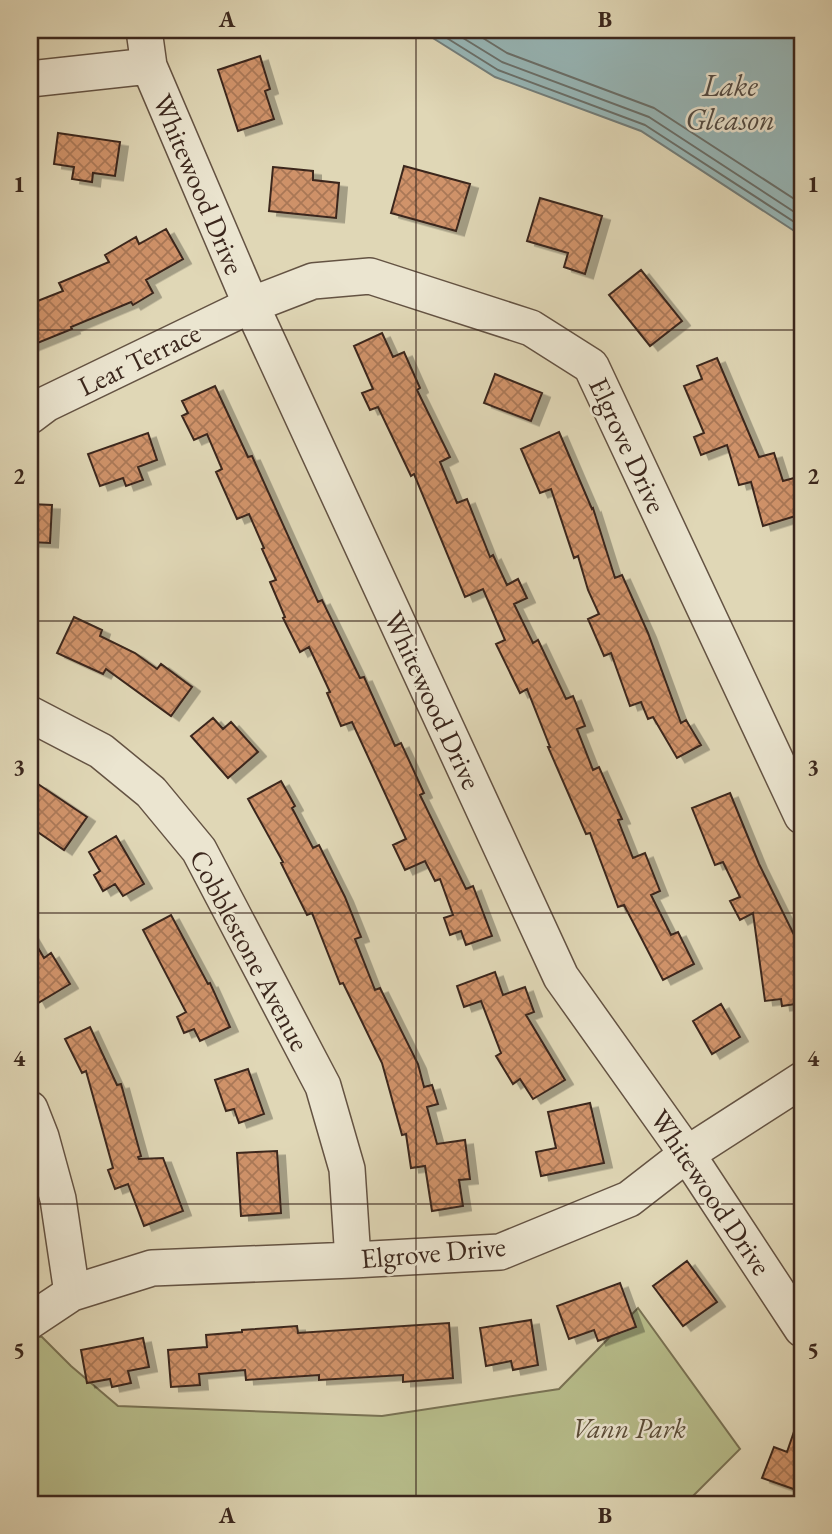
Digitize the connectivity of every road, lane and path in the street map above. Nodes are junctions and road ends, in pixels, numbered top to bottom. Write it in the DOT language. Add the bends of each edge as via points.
graph roads {
  1 [pos="144,30"];
  2 [pos="149,66"];
  3 [pos="30,79"];
  4 [pos="251,305"];
  5 [pos="30,416"];
  6 [pos="30,714"];
  7 [pos="802,816"];
  8 [pos="802,1080"];
  9 [pos="30,1109"];
  10 [pos="687,1154"];
  11 [pos="353,1260"];
  12 [pos="72,1293"];
  13 [pos="30,1321"];
  14 [pos="802,1329"];
  1 -- 2 [label="street, Whitewood Drive"];
  2 -- 3 [label="street"];
  2 -- 4 [label="street, Whitewood Drive"];
  4 -- 5 [label="street, Lear Terrace" via="46,404"];
  4 -- 7 [label="street, Elgrove Drive" via="313,281 370,276 531,328 591,366"];
  4 -- 10 [label="street, Whitewood Drive" via="561,977"];
  6 -- 11 [label="street, Cobblestone Avenue" via="102,751 151,792 199,850 323,1086 347,1169"];
  8 -- 10 [label="street, Elgrove Drive"];
  9 -- 12 [label="street" via="58,1199"];
  10 -- 11 [label="street, Elgrove Drive" via="629,1199 500,1252"];
  10 -- 14 [label="street, Whitewood Drive"];
  11 -- 12 [label="street, Elgrove Drive" via="152,1268"];
  12 -- 13 [label="street, Elgrove Drive"];
}
